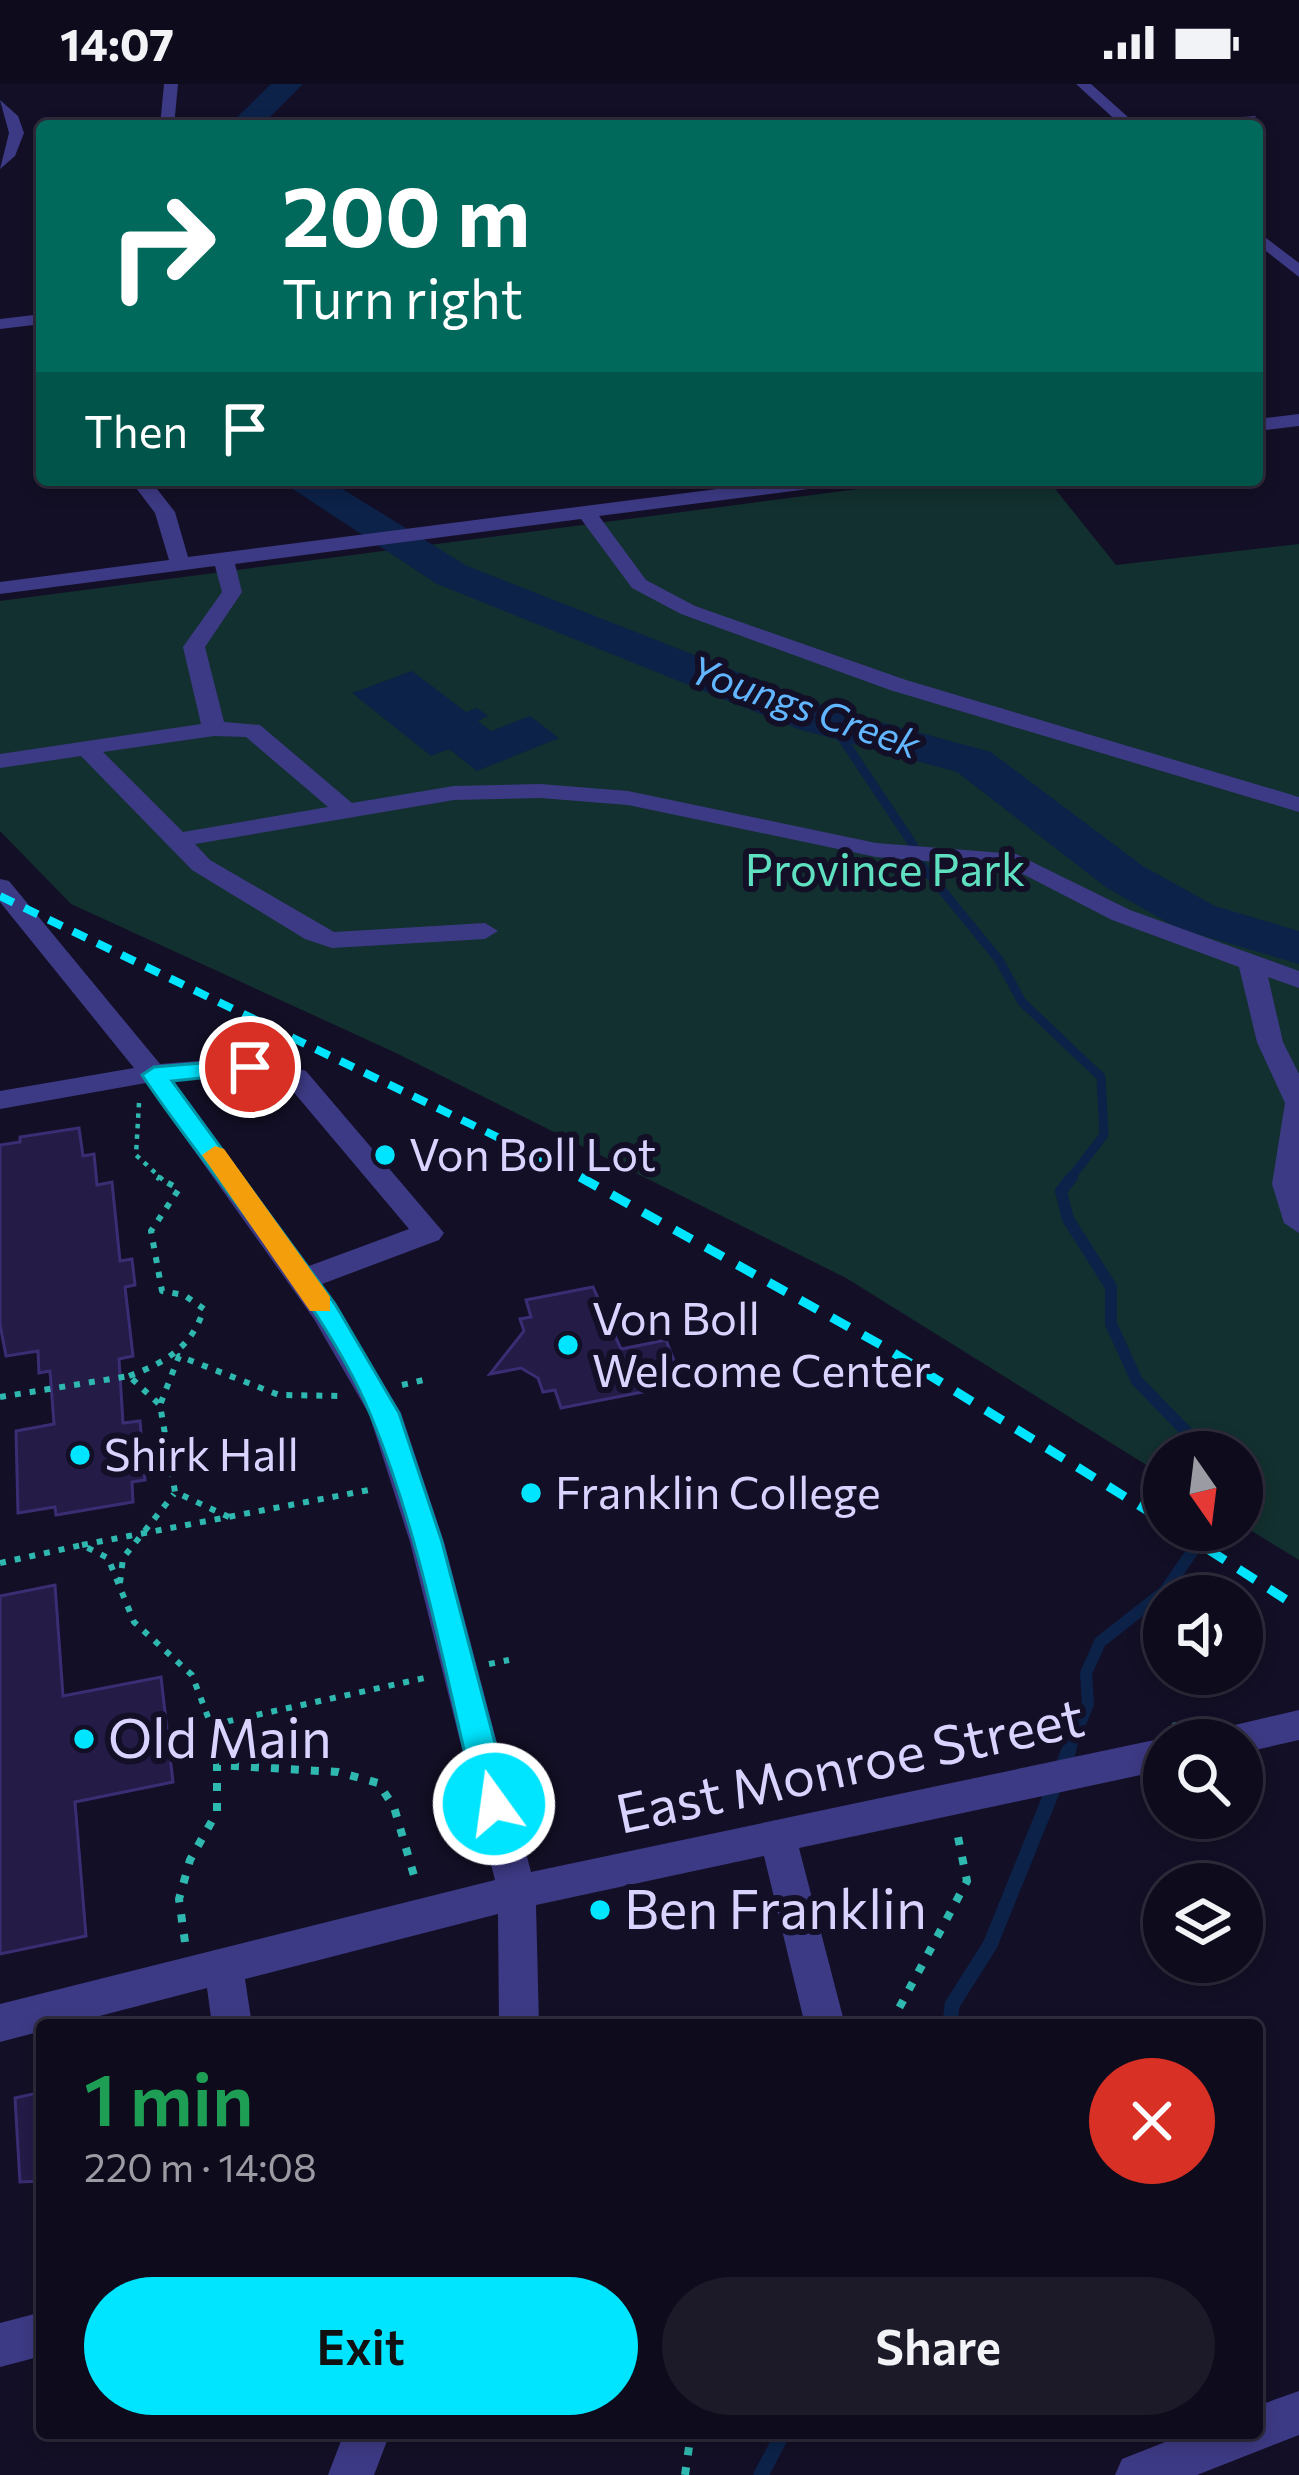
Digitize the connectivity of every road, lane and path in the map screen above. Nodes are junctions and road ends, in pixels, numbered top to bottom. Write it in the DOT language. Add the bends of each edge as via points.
graph roads {
  1 [pos="171,84"];
  2 [pos="1083,84"];
  3 [pos="0,104"];
  4 [pos="1251,118"];
  5 [pos="168,120"];
  6 [pos="1125,120"];
  7 [pos="1231,120"];
  8 [pos="0,164"];
  9 [pos="1263,241"];
  10 [pos="1263,243"];
  11 [pos="1299,243"];
  12 [pos="1299,272"];
  13 [pos="36,321"];
  14 [pos="0,324"];
  15 [pos="1299,420"];
  16 [pos="1263,424"];
  17 [pos="145,486"];
  18 [pos="786,486"];
  19 [pos="586,512"];
  20 [pos="230,557"];
  21 [pos="180,564"];
  22 [pos="0,588"];
  23 [pos="214,729"];
  24 [pos="86,748"];
  25 [pos="0,761"];
  26 [pos="1299,805"];
  27 [pos="350,814"];
  28 [pos="177,840"];
  29 [pos="0,886"];
  30 [pos="485,932"];
  31 [pos="1252,967"];
  32 [pos="1299,980"];
  33 [pos="154,1075"];
  34 [pos="0,1100"];
  35 [pos="126,1101"];
  36 [pos="1299,1223"];
  37 [pos="303,1280"];
  38 [pos="179,1356"];
  39 [pos="129,1376"];
  40 [pos="428,1379"];
  41 [pos="372,1391"];
  42 [pos="0,1397"];
  43 [pos="160,1405"];
  44 [pos="407,1483"];
  45 [pos="175,1492"];
  46 [pos="229,1517"];
  47 [pos="138,1534"];
  48 [pos="82,1545"];
  49 [pos="0,1563"];
  50 [pos="119,1586"];
  51 [pos="509,1660"];
  52 [pos="460,1670"];
  53 [pos="1299,1725"];
  54 [pos="211,1726"];
  55 [pos="1263,1733"];
  56 [pos="1143,1759"];
  57 [pos="217,1765"];
  58 [pos="957,1800"];
  59 [pos="778,1838"];
  60 [pos="417,1887"];
  61 [pos="517,1892"];
  62 [pos="185,1942"];
  63 [pos="224,1965"];
  64 [pos="231,2019"];
  65 [pos="519,2019"];
  66 [pos="823,2019"];
  67 [pos="893,2019"];
  68 [pos="0,2023"];
  69 [pos="36,2336"];
  70 [pos="0,2345"];
  71 [pos="1299,2413"];
  72 [pos="1263,2427"];
  73 [pos="365,2439"];
  74 [pos="690,2439"];
  75 [pos="1231,2439"];
  76 [pos="351,2475"];
  77 [pos="685,2475"];
  78 [pos="1138,2475"];
  1 -- 5 [label="street"];
  2 -- 6 [label="street"];
  3 -- 8 [label="street" via="18,139"];
  4 -- 7 [label="street"];
  9 -- 11 [label="street"];
  10 -- 12 [label="street"];
  13 -- 14 [label="street"];
  15 -- 16 [label="street"];
  17 -- 21 [label="street" via="165,512"];
  18 -- 19 [label="street"];
  19 -- 20 [label="street"];
  19 -- 26 [label="street" via="639,584 688,610 898,685"];
  20 -- 21 [label="street"];
  20 -- 23 [label="street" via="232,592 194,647"];
  21 -- 22 [label="street"];
  23 -- 24 [label="street"];
  23 -- 27 [label="street" via="268,739"];
  24 -- 25 [label="street"];
  24 -- 28 [label="street"];
  27 -- 28 [label="street"];
  27 -- 31 [label="street" via="440,795 540,790 628,798 876,850 1016,861 1120,915"];
  28 -- 30 [label="street" via="201,866 332,940"];
  29 -- 33 [label="street"];
  31 -- 32 [label="street"];
  31 -- 36 [label="street" via="1270,1042 1299,1103 1286,1184"];
  33 -- 34 [label="street"];
  33 -- 37 [label="street"];
  33 -- 37 [label="street" via="270,1066 296,1077 429,1233"];
  35 -- 38 [label="path" via="140,1102 136,1155 179,1189 152,1232 162,1291 204,1309"];
  37 -- 41 [label="street"];
  38 -- 39 [label="path"];
  38 -- 41 [label="path" via="238,1385 280,1393 322,1400"];
  38 -- 43 [label="path"];
  39 -- 42 [label="path"];
  39 -- 43 [label="path"];
  40 -- 41 [label="path"];
  41 -- 44 [label="street"];
  43 -- 45 [label="path"];
  44 -- 46 [label="path"];
  44 -- 52 [label="street"];
  45 -- 46 [label="path"];
  45 -- 47 [label="path"];
  46 -- 47 [label="path"];
  47 -- 48 [label="path"];
  47 -- 50 [label="path"];
  48 -- 49 [label="path"];
  48 -- 50 [label="path" via="108,1558"];
  50 -- 54 [label="path" via="136,1626 203,1685"];
  51 -- 52 [label="path"];
  52 -- 54 [label="path"];
  52 -- 61 [label="street"];
  53 -- 55 [label="street"];
  54 -- 57 [label="path"];
  56 -- 58 [label="street, East Monroe Street"];
  57 -- 60 [label="path" via="338,1772 378,1783 394,1807"];
  57 -- 62 [label="path" via="217,1812 179,1899"];
  58 -- 59 [label="street, East Monroe Street"];
  58 -- 67 [label="path" via="967,1881"];
  59 -- 61 [label="street, East Monroe Street"];
  59 -- 66 [label="street"];
  61 -- 63 [label="street, East Monroe Street"];
  61 -- 65 [label="street"];
  63 -- 64 [label="street"];
  63 -- 68 [label="street, East Monroe Street"];
  69 -- 70 [label="street"];
  71 -- 72 [label="street"];
  73 -- 76 [label="street"];
  74 -- 77 [label="path"];
  75 -- 78 [label="street"];
}
